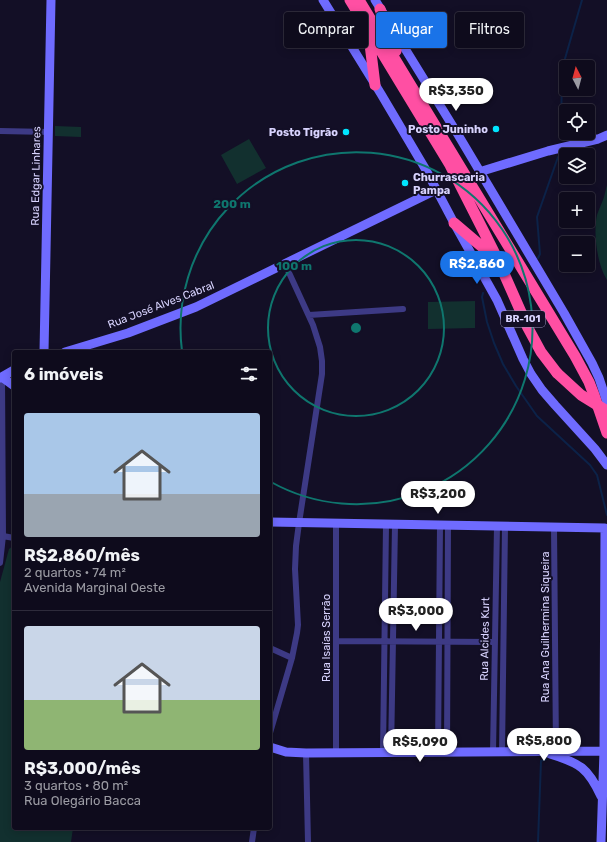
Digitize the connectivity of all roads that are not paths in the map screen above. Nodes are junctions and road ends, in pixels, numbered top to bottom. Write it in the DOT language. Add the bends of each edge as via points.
graph roads {
  1 [pos="51,0"];
  2 [pos="323,0"];
  3 [pos="350,0"];
  4 [pos="360,0"];
  5 [pos="378,4"];
  6 [pos="369,31"];
  7 [pos="406,76"];
  8 [pos="375,85"];
  9 [pos="0,131"];
  10 [pos="49,132"];
  11 [pos="607,135"];
  12 [pos="479,172"];
  13 [pos="436,190"];
  14 [pos="454,223"];
  15 [pos="498,260"];
  16 [pos="285,264"];
  17 [pos="403,309"];
  18 [pos="309,315"];
  19 [pos="44,350"];
  20 [pos="72,350"];
  21 [pos="12,371"];
  22 [pos="1,377"];
  23 [pos="12,385"];
  24 [pos="607,402"];
  25 [pos="607,411"];
  26 [pos="607,433"];
  27 [pos="607,465"];
  28 [pos="272,522"];
  29 [pos="299,523"];
  30 [pos="336,524"];
  31 [pos="390,525"];
  32 [pos="444,526"];
  33 [pos="501,526"];
  34 [pos="554,527"];
  35 [pos="606,527"];
  36 [pos="3,536"];
  37 [pos="12,538"];
  38 [pos="0,563"];
  39 [pos="504,637"];
  40 [pos="495,639"];
  41 [pos="336,641"];
  42 [pos="385,641"];
  43 [pos="393,641"];
  44 [pos="439,642"];
  45 [pos="448,642"];
  46 [pos="272,649"];
  47 [pos="292,658"];
  48 [pos="438,692"];
  49 [pos="447,692"];
  50 [pos="272,726"];
  51 [pos="272,748"];
  52 [pos="605,751"];
  53 [pos="442,752"];
  54 [pos="498,752"];
  55 [pos="306,753"];
  56 [pos="336,753"];
  57 [pos="387,753"];
  58 [pos="556,754"];
  59 [pos="602,798"];
  60 [pos="254,830"];
  61 [pos="252,842"];
  62 [pos="308,842"];
  63 [pos="601,842"];
  1 -- 10 [label="main road, Rua Edgar Linhares"];
  2 -- 8 [label="main road"];
  3 -- 6 [label="highway, BR-101"];
  4 -- 7 [label="highway, BR-101"];
  5 -- 7 [label="highway"];
  5 -- 12 [label="main road"];
  6 -- 8 [label="highway"];
  6 -- 15 [label="highway, BR-101" via="450,165"];
  7 -- 26 [label="highway, BR-101" via="575,356 589,382"];
  8 -- 13 [label="main road"];
  9 -- 10 [label="street"];
  10 -- 19 [label="main road, Rua Edgar Linhares"];
  11 -- 12 [label="main road"];
  12 -- 24 [label="main road" via="583,346 599,378"];
  13 -- 14 [label="main road"];
  13 -- 16 [label="main road, Rua José Alves Cabral"];
  14 -- 15 [label="highway"];
  14 -- 27 [label="main road" via="498,300 531,374"];
  15 -- 25 [label="highway, BR-101, bridge" via="541,352 568,383"];
  16 -- 18 [label="street"];
  16 -- 20 [label="main road, Rua José Alves Cabral" via="196,307 128,333"];
  17 -- 18 [label="street"];
  18 -- 29 [label="street" via="320,347 322,374"];
  21 -- 22 [label="main road"];
  22 -- 23 [label="main road"];
  22 -- 36 [label="street"];
  28 -- 29 [label="main road"];
  29 -- 30 [label="main road"];
  29 -- 47 [label="street" via="295,569 298,629"];
  30 -- 31 [label="main road"];
  30 -- 41 [label="street, Rua Isaías Serrão"];
  31 -- 32 [label="main road"];
  31 -- 42 [label="street"];
  31 -- 43 [label="street"];
  32 -- 33 [label="main road"];
  32 -- 44 [label="street"];
  32 -- 45 [label="street"];
  33 -- 34 [label="main road"];
  33 -- 39 [label="street, Rua Alcides Kurt"];
  33 -- 40 [label="street, Rua Alcides Kurt"];
  34 -- 35 [label="main road"];
  34 -- 58 [label="street, Rua Ana Guilhermina Siqueira"];
  35 -- 52 [label="main road"];
  36 -- 37 [label="street"];
  36 -- 38 [label="street"];
  39 -- 40 [label="street"];
  39 -- 54 [label="street, Rua Alcides Kurt"];
  40 -- 45 [label="street"];
  40 -- 54 [label="street, Rua Alcides Kurt"];
  41 -- 42 [label="street"];
  41 -- 56 [label="street, Rua Isaías Serrão"];
  42 -- 43 [label="street"];
  42 -- 57 [label="street"];
  43 -- 44 [label="street"];
  43 -- 57 [label="street"];
  44 -- 45 [label="street"];
  44 -- 48 [label="street"];
  45 -- 49 [label="street"];
  46 -- 47 [label="street"];
  47 -- 50 [label="street"];
  48 -- 49 [label="street"];
  48 -- 53 [label="street"];
  49 -- 53 [label="street"];
  51 -- 55 [label="main road"];
  52 -- 58 [label="main road" via="567,751"];
  52 -- 59 [label="main road"];
  53 -- 54 [label="main road"];
  53 -- 57 [label="main road"];
  54 -- 58 [label="main road"];
  55 -- 56 [label="main road"];
  55 -- 62 [label="street"];
  56 -- 57 [label="main road"];
  58 -- 59 [label="main road" via="584,769"];
  59 -- 63 [label="main road"];
  60 -- 61 [label="street"];
}
